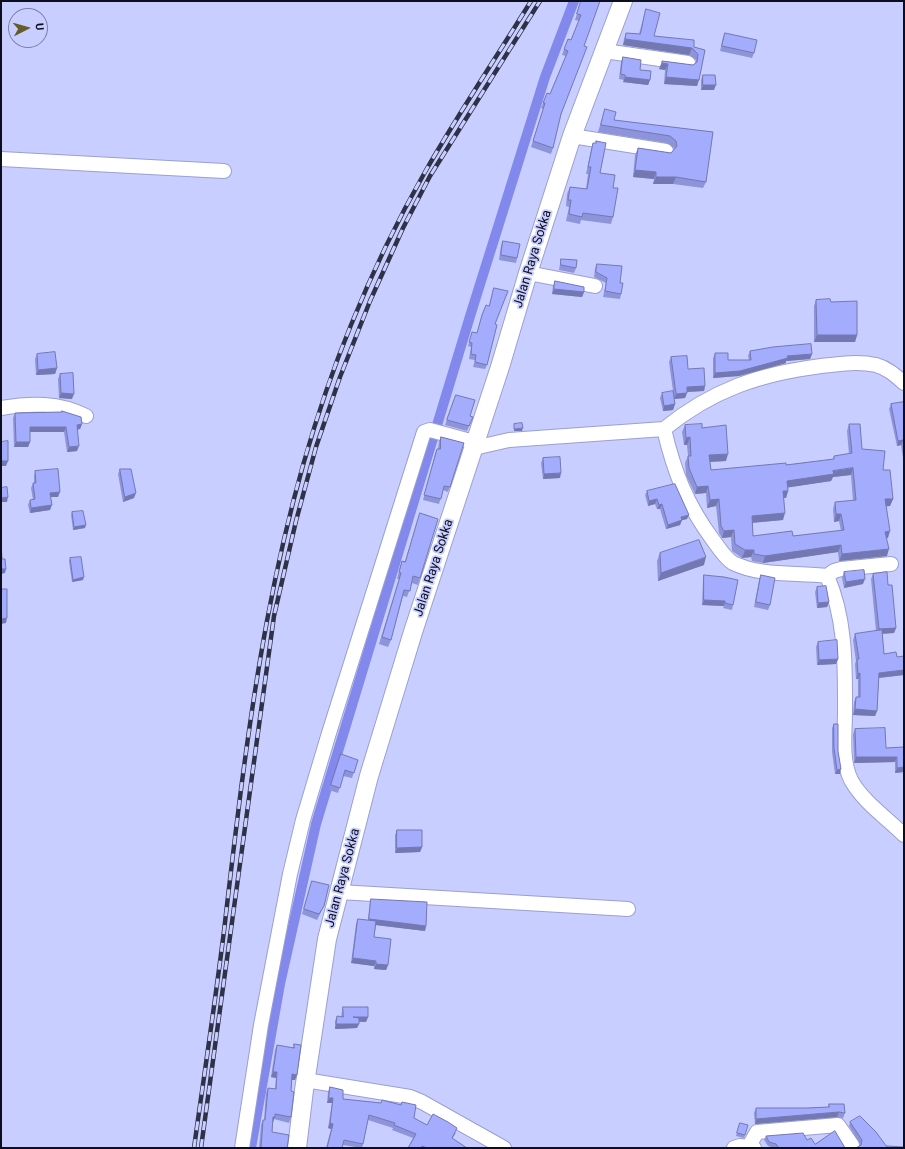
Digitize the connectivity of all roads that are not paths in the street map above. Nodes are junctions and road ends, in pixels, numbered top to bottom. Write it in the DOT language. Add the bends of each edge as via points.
graph roads {
  1 [pos="623,1"];
  2 [pos="604,51"];
  3 [pos="688,63"];
  4 [pos="572,136"];
  5 [pos="666,151"];
  6 [pos="1,159"];
  7 [pos="224,171"];
  8 [pos="528,273"];
  9 [pos="595,286"];
  10 [pos="904,383"];
  11 [pos="1,408"];
  12 [pos="86,416"];
  13 [pos="664,430"];
  14 [pos="474,445"];
  15 [pos="891,564"];
  16 [pos="827,576"];
  17 [pos="904,835"];
  18 [pos="339,892"];
  19 [pos="628,909"];
  20 [pos="306,1080"];
  21 [pos="752,1147"];
  22 [pos="851,1147"];
  23 [pos="242,1148"];
  24 [pos="297,1148"];
  25 [pos="504,1148"];
  26 [pos="734,1148"];
  1 -- 2 [label="main road, Jalan Raya Sokka"];
  2 -- 3 [label="street"];
  2 -- 4 [label="main road, Jalan Raya Sokka"];
  4 -- 5 [label="street"];
  4 -- 8 [label="main road, Jalan Raya Sokka"];
  6 -- 7 [label="street"];
  8 -- 9 [label="street"];
  8 -- 14 [label="main road, Jalan Raya Sokka"];
  10 -- 13 [label="street" via="888,370 875,365 831,365 786,371 734,386 680,416"];
  11 -- 12 [label="street" via="29,404 54,405"];
  13 -- 14 [label="street" via="509,440"];
  13 -- 16 [label="street" via="681,488 722,554 732,562 761,571"];
  14 -- 18 [label="main road, Jalan Raya Sokka" via="378,746"];
  14 -- 23 [label="street" via="430,430 424,432 303,820 262,1018"];
  15 -- 16 [label="street" via="834,570"];
  16 -- 17 [label="street" via="834,593 843,632 847,769 852,782 860,792"];
  18 -- 19 [label="street"];
  18 -- 20 [label="main road, Jalan Raya Sokka" via="327,939"];
  20 -- 24 [label="main road, Jalan Raya Sokka"];
  20 -- 25 [label="street" via="410,1097"];
  21 -- 22 [label="street" via="757,1132 838,1125"];
  21 -- 26 [label="street"];
}
